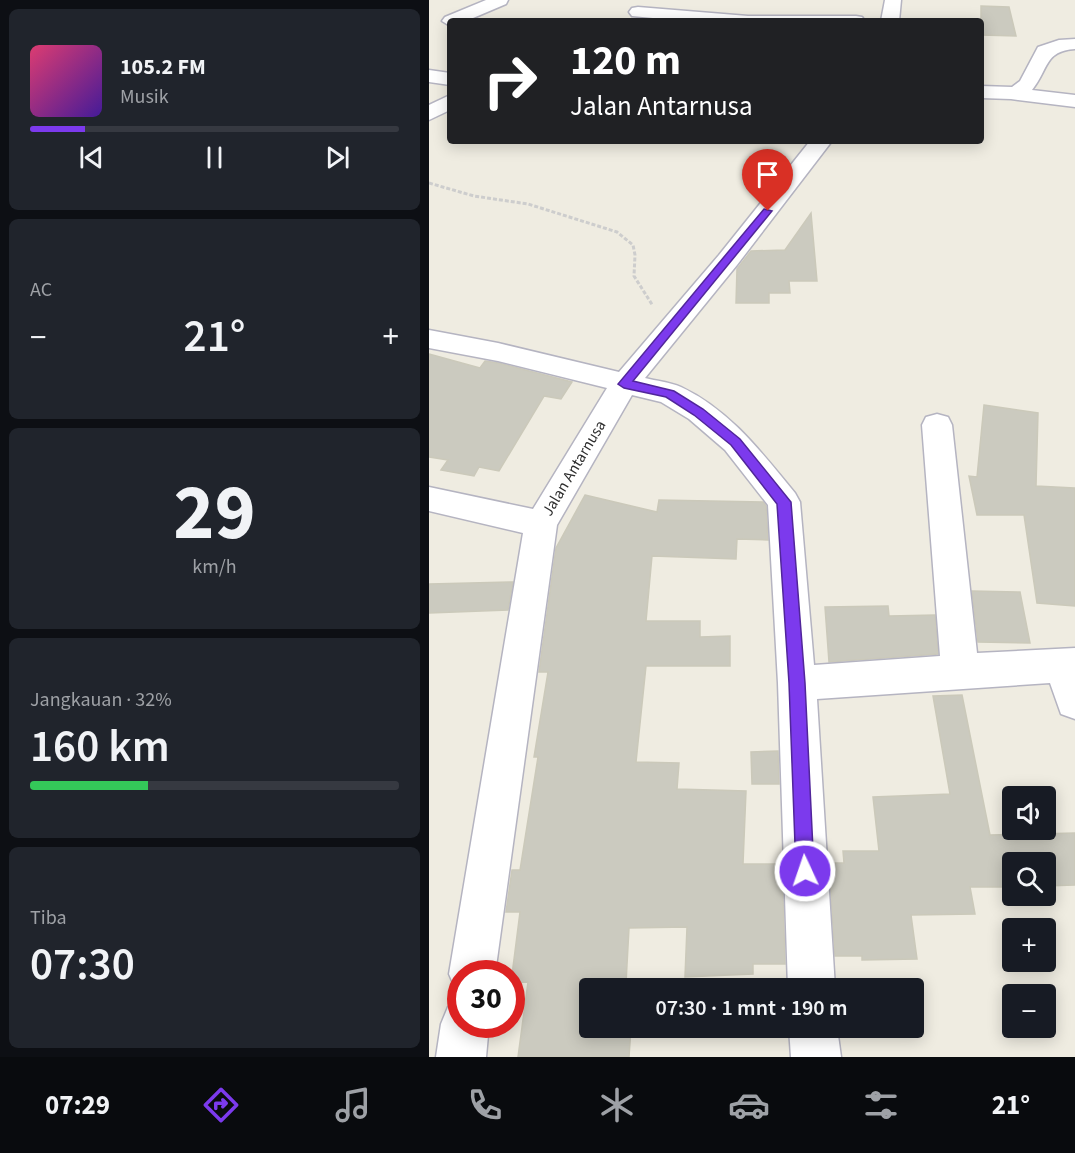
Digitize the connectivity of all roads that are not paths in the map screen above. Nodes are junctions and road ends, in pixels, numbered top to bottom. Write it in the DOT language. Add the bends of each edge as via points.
graph roads {
  1 [pos="500,0"];
  2 [pos="893,0"];
  3 [pos="638,11"];
  4 [pos="459,18"];
  5 [pos="715,18"];
  6 [pos="890,18"];
  7 [pos="1075,44"];
  8 [pos="429,76"];
  9 [pos="447,79"];
  10 [pos="984,92"];
  11 [pos="1016,94"];
  12 [pos="1075,101"];
  13 [pos="447,103"];
  14 [pos="429,114"];
  15 [pos="819,144"];
  16 [pos="429,339"];
  17 [pos="624,384"];
  18 [pos="937,425"];
  19 [pos="429,499"];
  20 [pos="541,524"];
  21 [pos="1069,666"];
  22 [pos="960,671"];
  23 [pos="797,683"];
  24 [pos="1075,701"];
  25 [pos="474,960"];
  26 [pos="811,978"];
  27 [pos="463,1038"];
  28 [pos="814,1038"];
  29 [pos="461,1057"];
  30 [pos="816,1057"];
  1 -- 4 [label="street"];
  2 -- 6 [label="street"];
  3 -- 5 [label="street"];
  7 -- 11 [label="street" via="1045,51 1031,81"];
  8 -- 9 [label="street"];
  10 -- 11 [label="street"];
  11 -- 12 [label="street"];
  13 -- 14 [label="street"];
  15 -- 17 [label="street, Jalan Antarnusa"];
  16 -- 17 [label="street"];
  17 -- 20 [label="street, Jalan Antarnusa"];
  17 -- 23 [label="street" via="670,394 699,412 736,442 784,502"];
  18 -- 22 [label="street"];
  19 -- 20 [label="street"];
  20 -- 25 [label="street, Jalan Antarnusa"];
  21 -- 22 [label="street"];
  21 -- 24 [label="street"];
  22 -- 23 [label="street"];
  23 -- 26 [label="street"];
  27 -- 29 [label="street"];
  28 -- 30 [label="street"];
}
